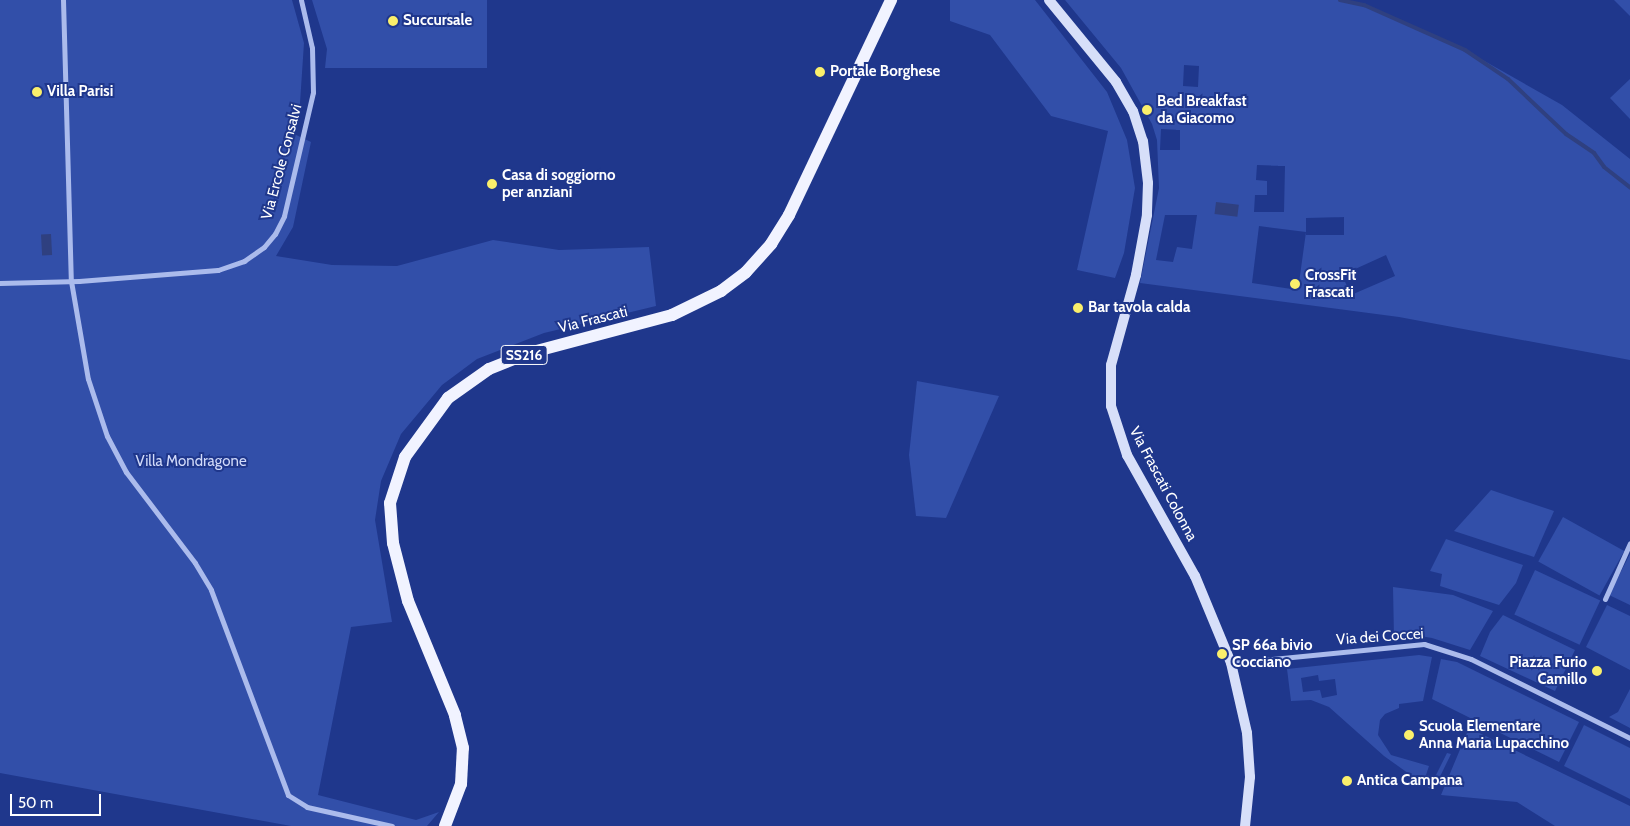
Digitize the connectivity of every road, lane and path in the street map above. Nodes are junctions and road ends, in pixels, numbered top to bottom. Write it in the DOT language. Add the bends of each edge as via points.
graph roads {
  1 [pos="63,0"];
  2 [pos="301,0"];
  3 [pos="891,0"];
  4 [pos="1050,0"];
  5 [pos="70,281"];
  6 [pos="0,282"];
  7 [pos="1630,543"];
  8 [pos="1605,599"];
  9 [pos="1231,664"];
  10 [pos="1630,738"];
  11 [pos="392,826"];
  12 [pos="444,826"];
  13 [pos="1245,826"];
  1 -- 5 [label="street"];
  2 -- 5 [label="street, Via Ercole Consalvi" via="312,48 313,92 285,211 272,238 249,258 223,269"];
  3 -- 12 [label="main road, Via Frascati / SS216" via="789,215 771,244 746,272 721,291 672,315 495,366 448,398 406,458 390,503 393,543 410,608 455,715 463,748 461,784"];
  4 -- 9 [label="street, Via Frascati Colonna" via="1116,82 1143,142 1148,183 1147,215 1136,275 1111,365 1111,406 1127,455 1195,576"];
  5 -- 6 [label="street, Via Ercole Consalvi"];
  5 -- 11 [label="street" via="88,379 107,436 126,472 195,563 211,590 284,790 302,806"];
  7 -- 8 [label="street"];
  9 -- 10 [label="street, Via dei Coccei" via="1424,644 1471,659"];
  9 -- 13 [label="street, Via Frascati Colonna" via="1247,734 1250,785"];
}
